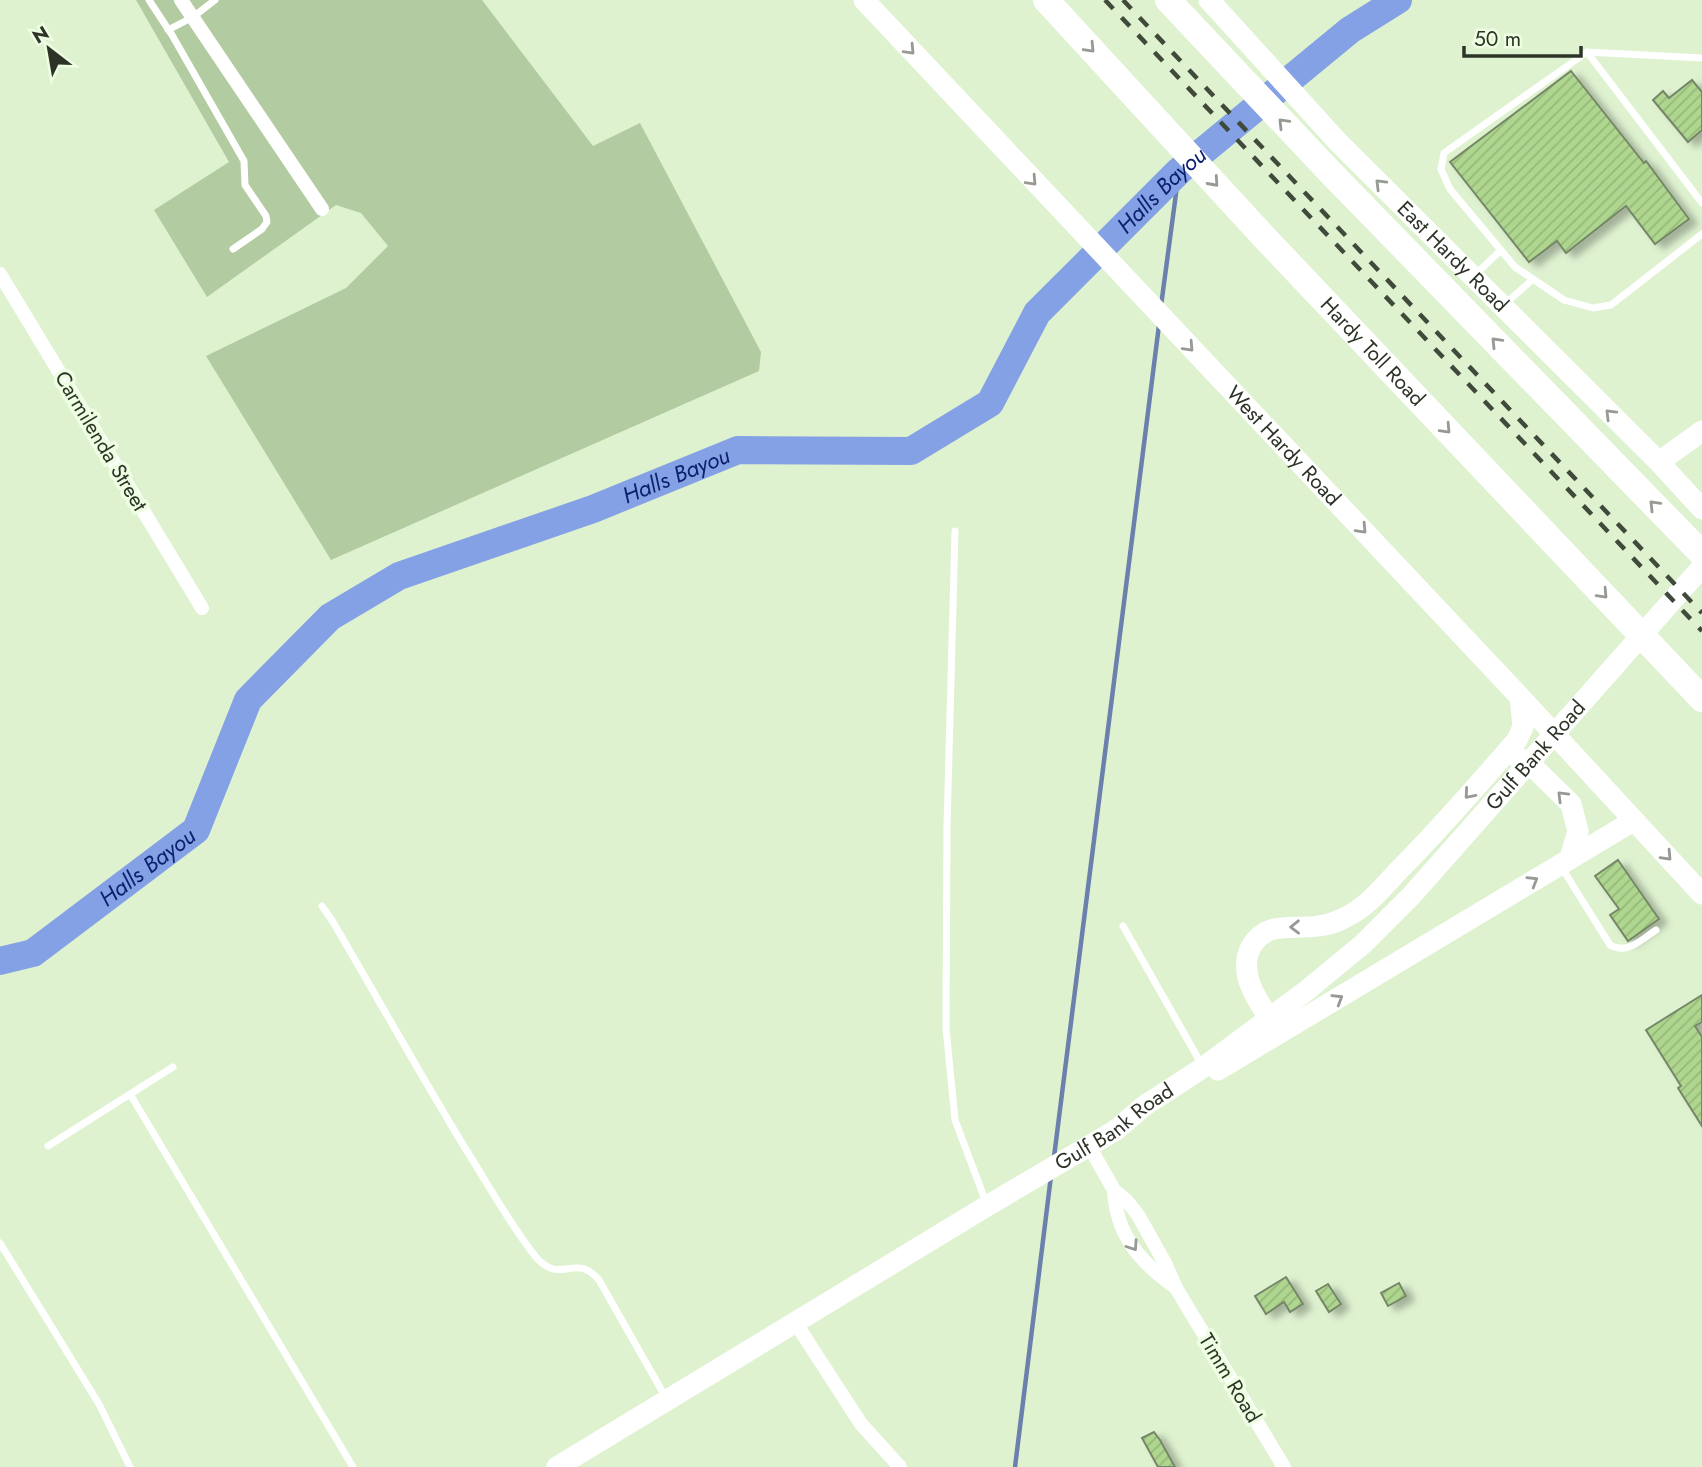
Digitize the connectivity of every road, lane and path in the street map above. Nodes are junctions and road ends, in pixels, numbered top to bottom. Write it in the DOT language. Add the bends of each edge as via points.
graph roads {
  1 [pos="149,0"];
  2 [pos="181,0"];
  3 [pos="215,0"];
  4 [pos="864,0"];
  5 [pos="1046,0"];
  6 [pos="1168,0"];
  7 [pos="1209,0"];
  8 [pos="192,17"];
  9 [pos="168,30"];
  10 [pos="1587,52"];
  11 [pos="1702,58"];
  12 [pos="1702,203"];
  13 [pos="322,209"];
  14 [pos="1702,234"];
  15 [pos="233,249"];
  16 [pos="1501,250"];
  17 [pos="0,274"];
  18 [pos="1473,277"];
  19 [pos="1532,280"];
  20 [pos="1503,306"];
  21 [pos="1702,431"];
  22 [pos="1659,462"];
  23 [pos="1702,509"];
  24 [pos="955,531"];
  25 [pos="1702,554"];
  26 [pos="1702,567"];
  27 [pos="202,608"];
  28 [pos="1520,697"];
  29 [pos="1702,699"];
  30 [pos="1498,762"];
  31 [pos="1633,821"];
  32 [pos="1565,862"];
  33 [pos="1702,894"];
  34 [pos="322,905"];
  35 [pos="1123,926"];
  36 [pos="1656,930"];
  37 [pos="1274,1025"];
  38 [pos="173,1067"];
  39 [pos="1204,1068"];
  40 [pos="130,1094"];
  41 [pos="1116,1130"];
  42 [pos="48,1146"];
  43 [pos="1083,1150"];
  44 [pos="1114,1190"];
  45 [pos="987,1206"];
  46 [pos="0,1243"];
  47 [pos="1176,1288"];
  48 [pos="795,1322"];
  49 [pos="667,1399"];
  50 [pos="568,1464"];
  51 [pos="130,1467"];
  52 [pos="353,1467"];
  53 [pos="900,1467"];
  54 [pos="1284,1467"];
  1 -- 9 [label="lane"];
  2 -- 8 [label="street"];
  3 -- 8 [label="lane"];
  4 -- 28 [label="main road, West Hardy Road, one-way"];
  5 -- 29 [label="highway, Hardy Toll Road, one-way"];
  25 -- 6 [label="highway, one-way"];
  18 -- 7 [label="main road, East Hardy Road, one-way" via="1339,142"];
  8 -- 9 [label="lane"];
  8 -- 13 [label="street"];
  9 -- 15 [label="lane" via="244,161 245,185 266,216 262,229"];
  10 -- 11 [label="lane"];
  10 -- 12 [label="lane"];
  10 -- 16 [label="lane" via="1444,153 1441,169 1450,189"];
  14 -- 19 [label="lane" via="1611,305 1578,306"];
  16 -- 18 [label="lane"];
  16 -- 19 [label="lane"];
  17 -- 27 [label="street, Carmilenda Street"];
  18 -- 20 [label="main road, East Hardy Road"];
  19 -- 20 [label="lane"];
  22 -- 20 [label="main road, East Hardy Road, one-way"];
  21 -- 22 [label="main road"];
  22 -- 23 [label="main road, East Hardy Road"];
  24 -- 45 [label="lane" via="946,1028 954,1120"];
  26 -- 37 [label="main road, Gulf Bank Road" via="1412,896"];
  28 -- 30 [label="main road" via="1523,727"];
  28 -- 31 [label="main road, West Hardy Road"];
  32 -- 30 [label="main road, one-way" via="1578,831 1571,804 1527,761 1514,757"];
  30 -- 37 [label="main road, one-way" via="1364,906 1317,927 1274,928 1252,946 1246,971"];
  31 -- 32 [label="main road"];
  31 -- 33 [label="main road, West Hardy Road, one-way"];
  32 -- 36 [label="lane" via="1610,944 1627,949"];
  37 -- 32 [label="main road, one-way"];
  34 -- 49 [label="lane" via="445,1115 534,1255 546,1268 590,1270"];
  35 -- 39 [label="lane"];
  37 -- 39 [label="main road, Gulf Bank Road"];
  37 -- 41 [label="main road"];
  38 -- 40 [label="lane"];
  39 -- 41 [label="main road, Gulf Bank Road"];
  40 -- 42 [label="lane"];
  40 -- 52 [label="lane"];
  41 -- 43 [label="main road, Gulf Bank Road"];
  43 -- 44 [label="street, Timm Road"];
  43 -- 45 [label="main road, Gulf Bank Road"];
  44 -- 47 [label="street, Timm Road" via="1138,1215"];
  44 -- 47 [label="street, Timm Road, one-way" via="1119,1224 1136,1251"];
  45 -- 48 [label="main road, Gulf Bank Road"];
  46 -- 51 [label="lane" via="99,1404"];
  47 -- 54 [label="street, Timm Road"];
  48 -- 49 [label="main road, Gulf Bank Road"];
  48 -- 53 [label="street" via="861,1424"];
  49 -- 50 [label="main road, Gulf Bank Road"];
}
